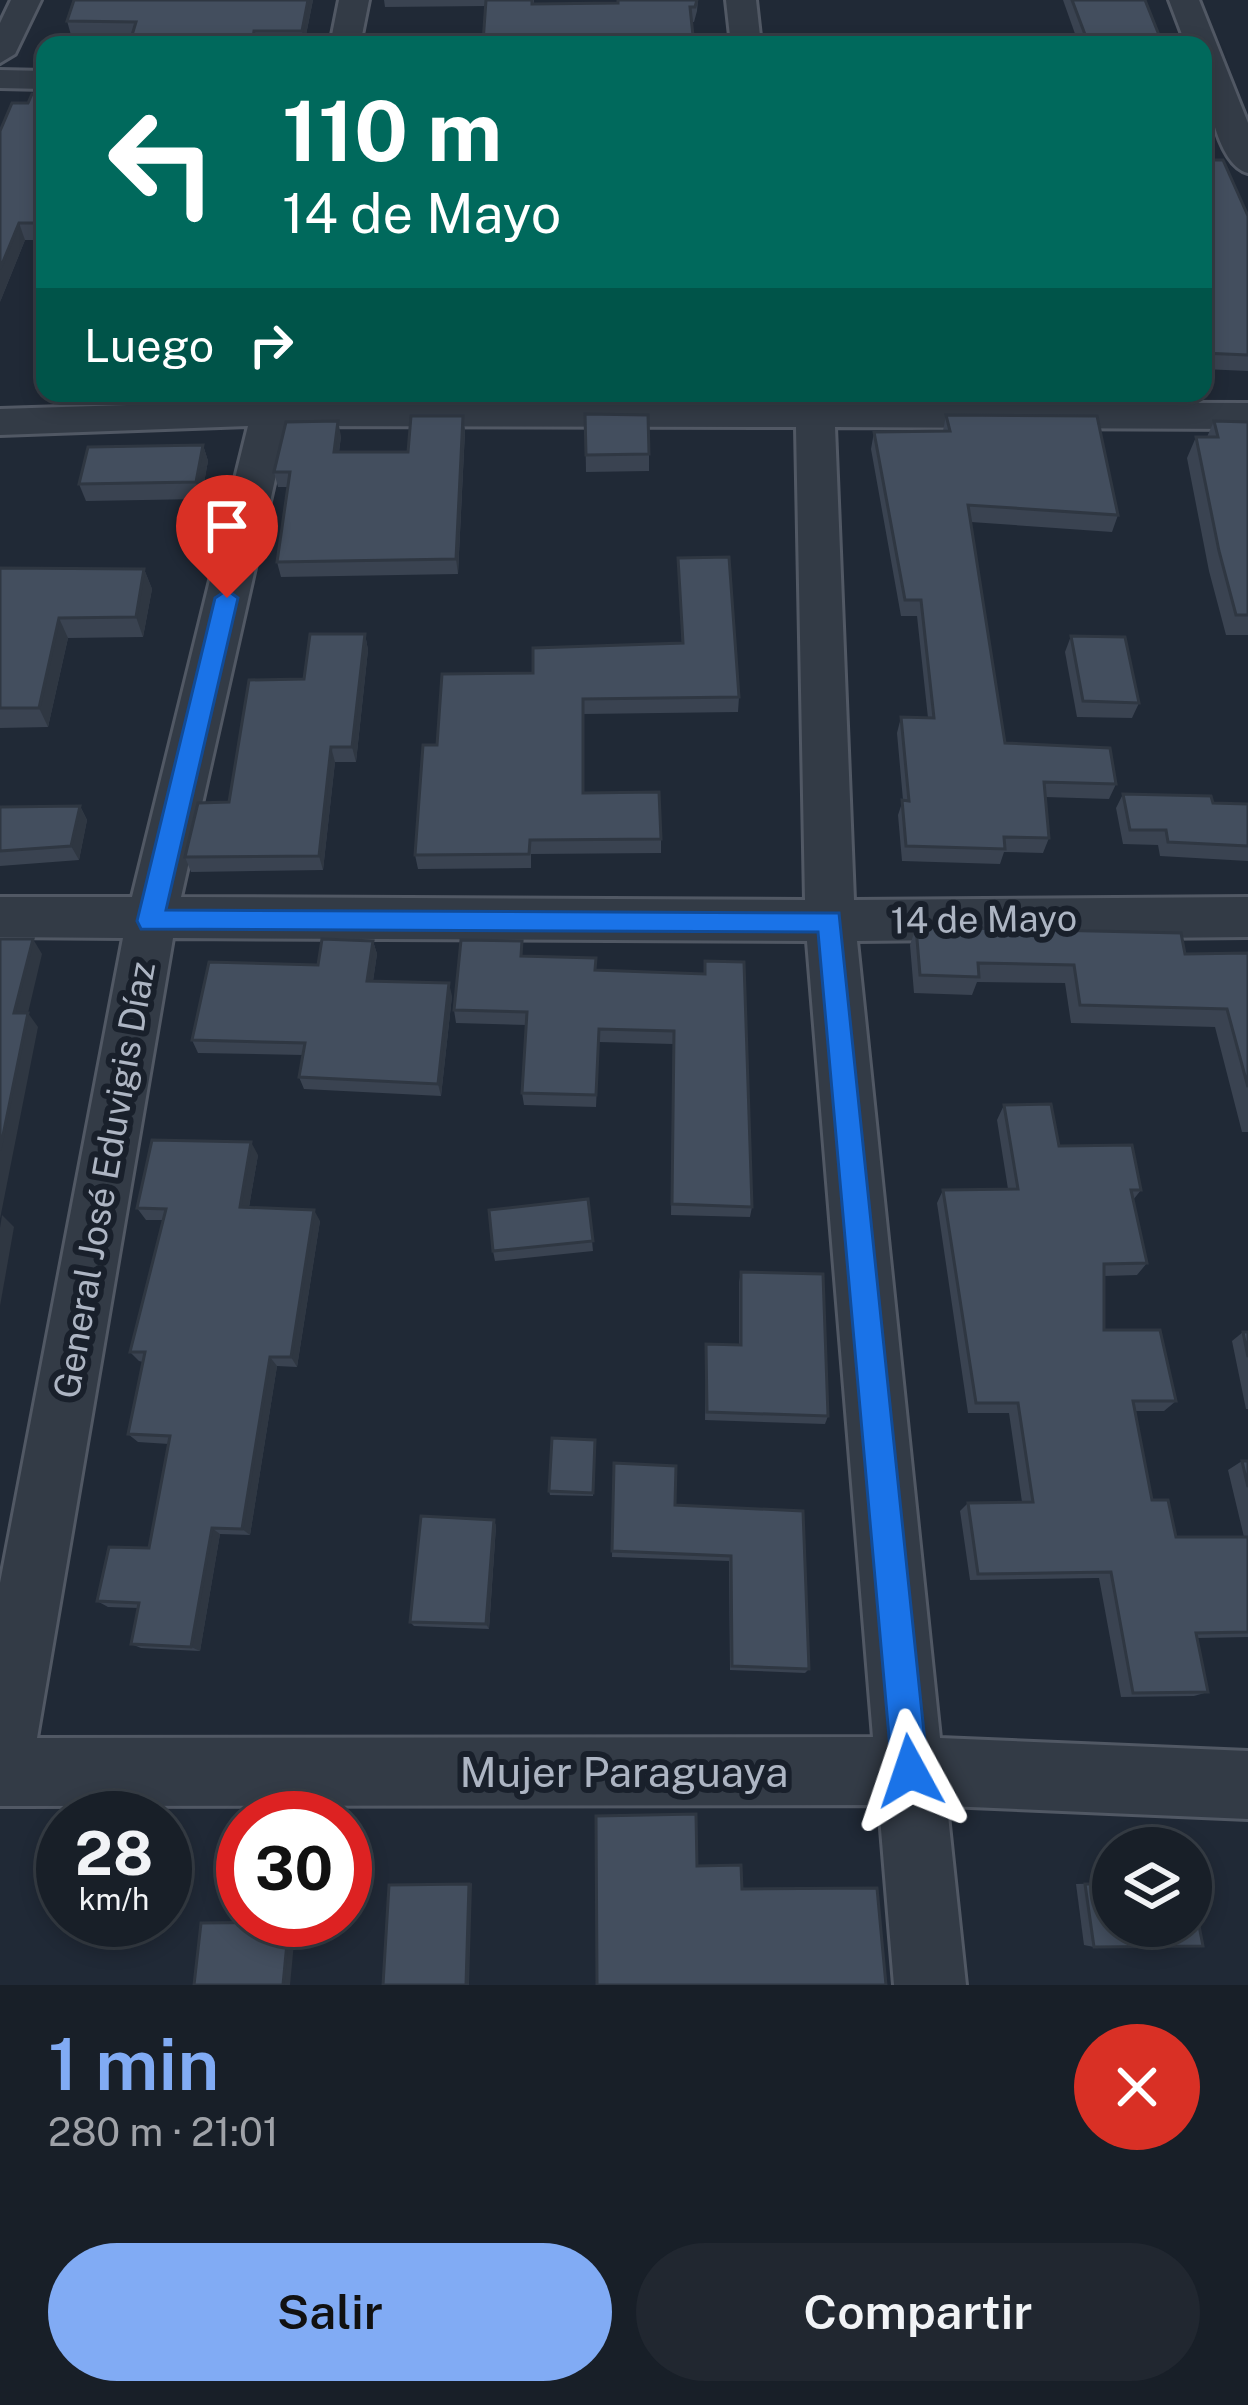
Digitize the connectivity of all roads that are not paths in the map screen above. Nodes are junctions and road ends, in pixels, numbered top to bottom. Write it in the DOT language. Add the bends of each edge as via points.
graph roads {
  1 [pos="26,0"];
  2 [pos="354,0"];
  3 [pos="741,0"];
  4 [pos="1184,0"];
  5 [pos="347,36"];
  6 [pos="745,36"];
  7 [pos="1198,36"];
  8 [pos="0,54"];
  9 [pos="0,79"];
  10 [pos="36,80"];
  11 [pos="1223,94"];
  12 [pos="1248,163"];
  13 [pos="273,403"];
  14 [pos="813,405"];
  15 [pos="1248,416"];
  16 [pos="0,422"];
  17 [pos="0,917"];
  18 [pos="1248,917"];
  19 [pos="151,921"];
  20 [pos="830,921"];
  21 [pos="0,1760"];
  22 [pos="910,1771"];
  23 [pos="0,1772"];
  24 [pos="1248,1785"];
  25 [pos="930,1985"];
  1 -- 8 [label="street"];
  2 -- 5 [label="street"];
  3 -- 6 [label="street"];
  4 -- 7 [label="street"];
  9 -- 10 [label="street"];
  11 -- 12 [label="street"];
  13 -- 14 [label="street"];
  13 -- 16 [label="street"];
  13 -- 19 [label="street, General José Eduvigis Díaz"];
  14 -- 15 [label="street"];
  14 -- 20 [label="street"];
  17 -- 19 [label="street, 14 de Mayo"];
  18 -- 20 [label="street, 14 de Mayo"];
  19 -- 20 [label="street, 14 de Mayo"];
  19 -- 21 [label="street, General José Eduvigis Díaz"];
  20 -- 22 [label="street"];
  22 -- 23 [label="street, Mujer Paraguaya"];
  22 -- 24 [label="street, Mujer Paraguaya"];
  22 -- 25 [label="street"];
}
